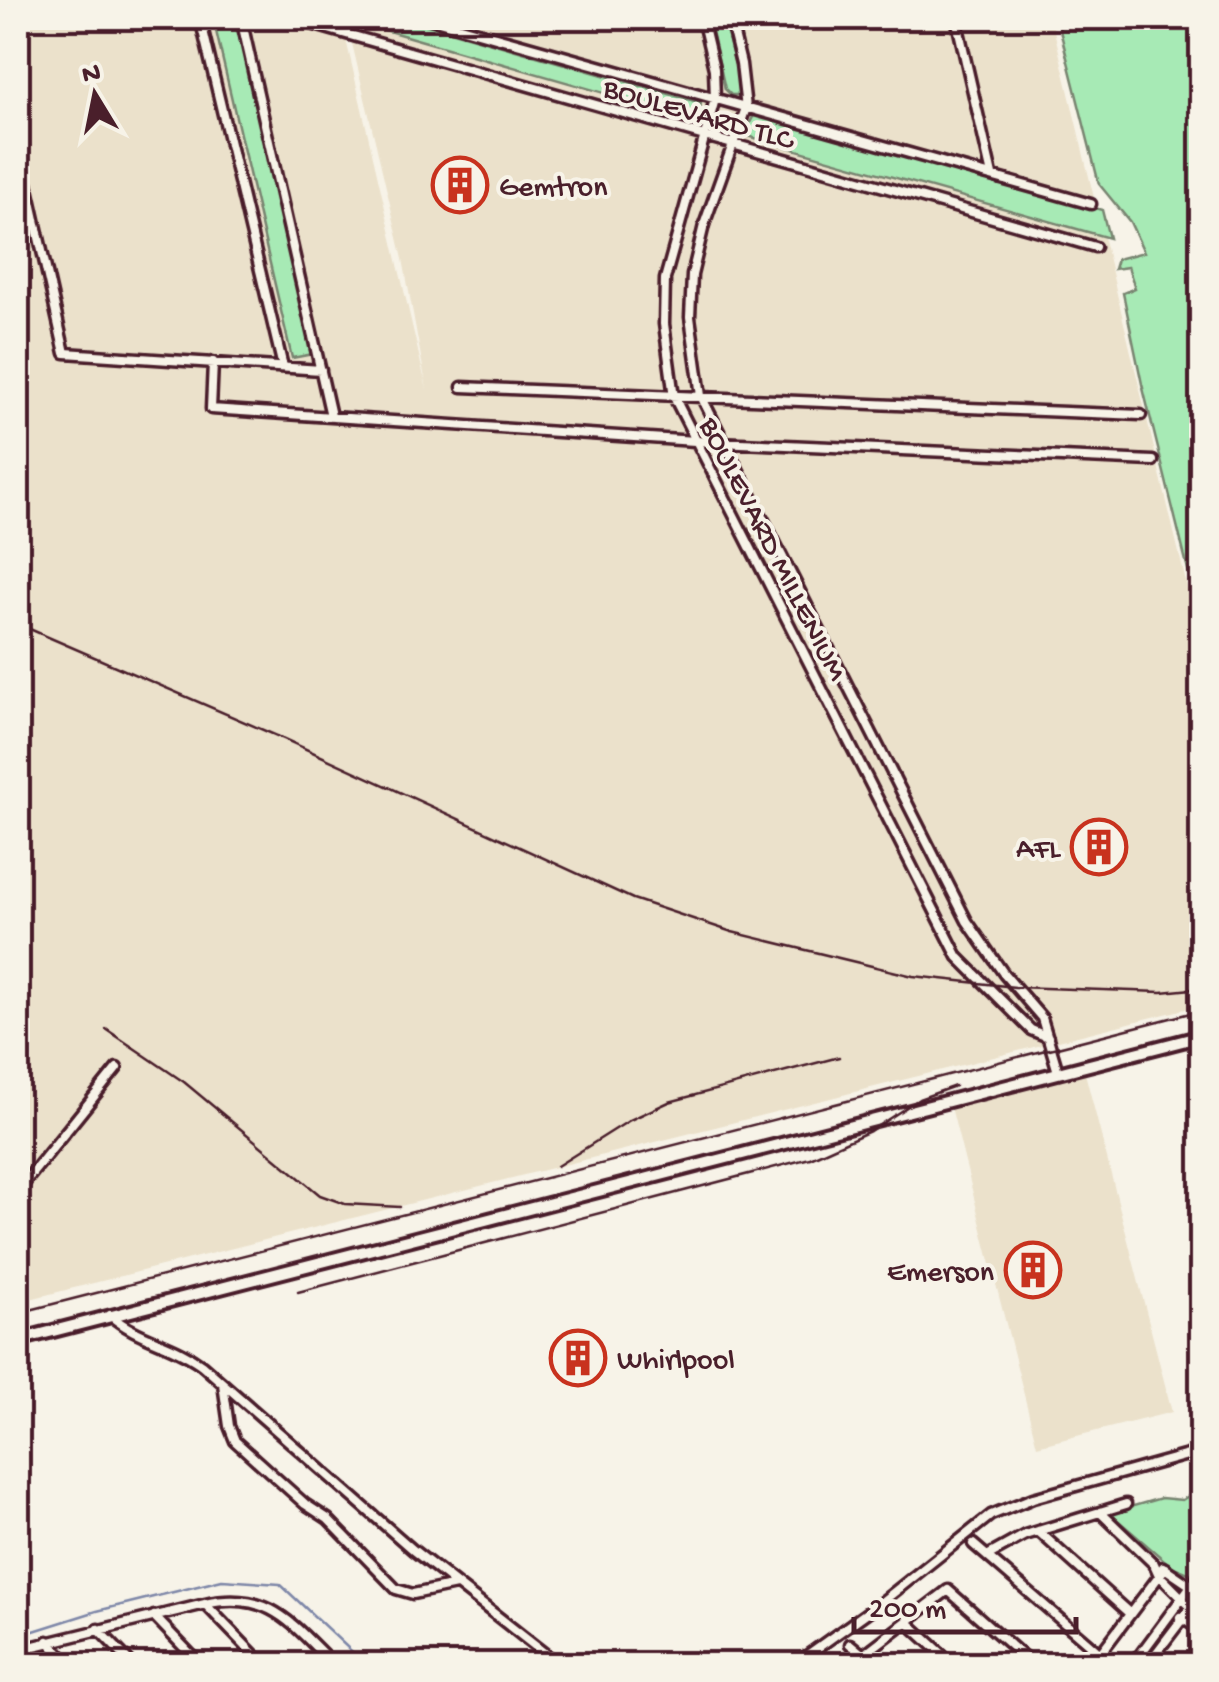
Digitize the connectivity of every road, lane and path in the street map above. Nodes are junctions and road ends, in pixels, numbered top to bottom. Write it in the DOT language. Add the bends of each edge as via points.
graph roads {
  1 [pos="200,18"];
  2 [pos="241,18"];
  3 [pos="290,18"];
  4 [pos="434,18"];
  5 [pos="702,18"];
  6 [pos="730,18"];
  7 [pos="956,18"];
  8 [pos="716,99"];
  9 [pos="746,108"];
  10 [pos="706,137"];
  11 [pos="18,144"];
  12 [pos="734,146"];
  13 [pos="992,174"];
  14 [pos="1091,204"];
  15 [pos="1095,248"];
  16 [pos="213,362"];
  17 [pos="283,367"];
  18 [pos="321,370"];
  19 [pos="462,387"];
  20 [pos="701,396"];
  21 [pos="674,397"];
  22 [pos="1141,415"];
  23 [pos="331,416"];
  24 [pos="694,440"];
  25 [pos="722,441"];
  26 [pos="1153,461"];
  27 [pos="1048,1036"];
  28 [pos="1202,1036"];
  29 [pos="117,1068"];
  30 [pos="1058,1072"];
  31 [pos="18,1191"];
  32 [pos="110,1315"];
  33 [pos="18,1340"];
  34 [pos="222,1382"];
  35 [pos="1202,1451"];
  36 [pos="1126,1504"];
  37 [pos="1100,1512"];
  38 [pos="1038,1531"];
  39 [pos="973,1544"];
  40 [pos="987,1556"];
  41 [pos="1202,1570"];
  42 [pos="1162,1571"];
  43 [pos="456,1584"];
  44 [pos="1191,1586"];
  45 [pos="1202,1592"];
  46 [pos="1182,1597"];
  47 [pos="205,1604"];
  48 [pos="1191,1607"];
  49 [pos="1172,1611"];
  50 [pos="1129,1613"];
  51 [pos="154,1616"];
  52 [pos="1182,1618"];
  53 [pos="1202,1618"];
  54 [pos="907,1622"];
  55 [pos="98,1629"];
  56 [pos="1202,1631"];
  57 [pos="48,1642"];
  58 [pos="850,1644"];
  59 [pos="18,1650"];
  60 [pos="1202,1650"];
  61 [pos="1100,1654"];
  62 [pos="863,1655"];
  63 [pos="69,1664"];
  64 [pos="132,1664"];
  65 [pos="200,1664"];
  66 [pos="263,1664"];
  67 [pos="333,1664"];
  68 [pos="558,1664"];
  69 [pos="795,1664"];
  70 [pos="874,1664"];
  71 [pos="953,1664"];
  72 [pos="1032,1664"];
  73 [pos="1112,1664"];
  74 [pos="1133,1664"];
  75 [pos="1148,1664"];
  76 [pos="1193,1664"];
  1 -- 17 [label="street"];
  2 -- 18 [label="street"];
  3 -- 10 [label="street, BOULEVARD TLC"];
  4 -- 8 [label="street, BOULEVARD TLC"];
  5 -- 8 [label="street, BOULEVARD MILLENIUM"];
  6 -- 9 [label="street, BOULEVARD MILLENIUM"];
  7 -- 13 [label="street"];
  8 -- 9 [label="street, BOULEVARD TLC"];
  8 -- 10 [label="street, BOULEVARD MILLENIUM"];
  9 -- 12 [label="street, BOULEVARD MILLENIUM"];
  9 -- 13 [label="street, BOULEVARD TLC"];
  10 -- 12 [label="street, BOULEVARD TLC"];
  10 -- 21 [label="street, BOULEVARD MILLENIUM" via="665,279"];
  11 -- 16 [label="street" via="65,353"];
  12 -- 15 [label="street, BOULEVARD TLC"];
  12 -- 20 [label="street, BOULEVARD MILLENIUM" via="692,275 690,316"];
  13 -- 14 [label="street, BOULEVARD TLC"];
  16 -- 17 [label="street"];
  16 -- 23 [label="street" via="211,408"];
  17 -- 18 [label="street"];
  18 -- 23 [label="street"];
  19 -- 21 [label="street"];
  20 -- 21 [label="street"];
  20 -- 22 [label="street"];
  20 -- 25 [label="street, BOULEVARD MILLENIUM"];
  21 -- 24 [label="street, BOULEVARD MILLENIUM"];
  23 -- 24 [label="street"];
  24 -- 25 [label="street"];
  24 -- 27 [label="street, BOULEVARD MILLENIUM" via="958,958 1031,1030"];
  25 -- 26 [label="street"];
  25 -- 27 [label="street, BOULEVARD MILLENIUM" via="967,921 1042,1018"];
  27 -- 30 [label="street, BOULEVARD MILLENIUM"];
  28 -- 30 [label="street"];
  29 -- 31 [label="street"];
  30 -- 32 [label="street"];
  32 -- 33 [label="street"];
  32 -- 34 [label="street" via="132,1332 188,1354"];
  34 -- 43 [label="street"];
  34 -- 43 [label="street" via="235,1442 328,1520 396,1589 413,1594"];
  35 -- 69 [label="street" via="991,1515"];
  36 -- 37 [label="street"];
  37 -- 38 [label="street"];
  37 -- 42 [label="street"];
  38 -- 40 [label="street"];
  38 -- 50 [label="street"];
  39 -- 40 [label="street"];
  40 -- 61 [label="street"];
  41 -- 44 [label="street"];
  42 -- 44 [label="street"];
  42 -- 46 [label="street"];
  42 -- 50 [label="street"];
  43 -- 68 [label="street"];
  44 -- 46 [label="street"];
  45 -- 48 [label="street"];
  46 -- 48 [label="street"];
  46 -- 49 [label="street"];
  47 -- 51 [label="street"];
  47 -- 66 [label="street"];
  47 -- 67 [label="street" via="234,1600 270,1607"];
  48 -- 52 [label="street"];
  48 -- 53 [label="street"];
  49 -- 52 [label="street"];
  49 -- 74 [label="street"];
  50 -- 61 [label="street"];
  51 -- 55 [label="street"];
  51 -- 65 [label="street"];
  52 -- 56 [label="street"];
  52 -- 75 [label="street"];
  54 -- 62 [label="street"];
  54 -- 71 [label="street"];
  54 -- 72 [label="street" via="948,1590"];
  55 -- 57 [label="street"];
  55 -- 64 [label="street"];
  57 -- 59 [label="street"];
  57 -- 63 [label="street"];
  58 -- 62 [label="street"];
  60 -- 76 [label="street"];
  61 -- 73 [label="street"];
  62 -- 70 [label="street"];
}
